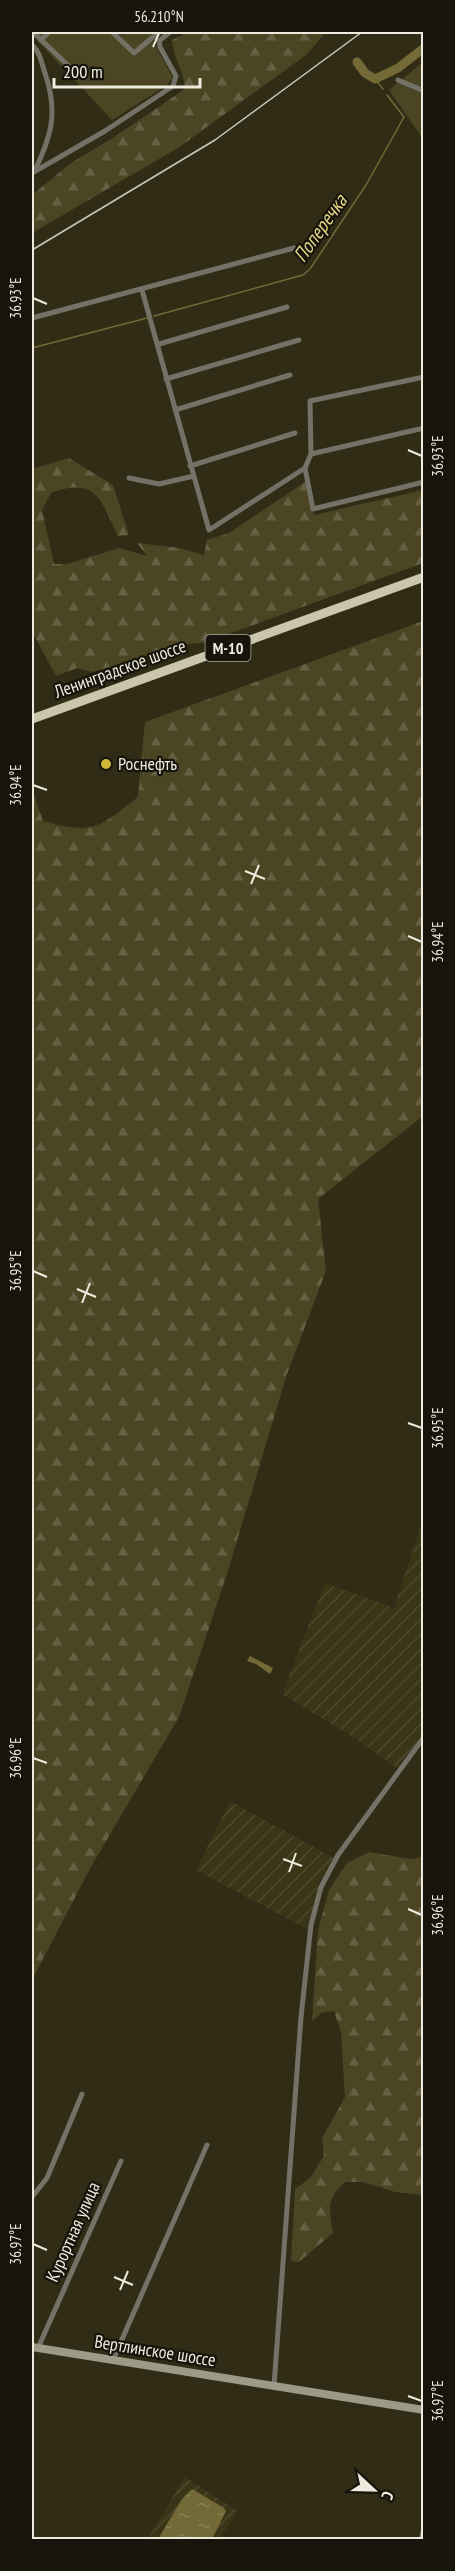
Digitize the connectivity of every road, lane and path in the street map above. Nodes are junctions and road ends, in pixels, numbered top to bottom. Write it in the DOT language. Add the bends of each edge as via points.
graph roads {
  1 [pos="33,32"];
  2 [pos="49,32"];
  3 [pos="112,32"];
  4 [pos="159,32"];
  5 [pos="170,32"];
  6 [pos="41,40"];
  7 [pos="32,45"];
  8 [pos="76,74"];
  9 [pos="398,80"];
  10 [pos="423,91"];
  11 [pos="33,172"];
  12 [pos="294,248"];
  13 [pos="142,290"];
  14 [pos="287,307"];
  15 [pos="32,318"];
  16 [pos="299,340"];
  17 [pos="159,344"];
  18 [pos="290,375"];
  19 [pos="423,377"];
  20 [pos="166,379"];
  21 [pos="175,410"];
  22 [pos="423,428"];
  23 [pos="295,433"];
  24 [pos="311,454"];
  25 [pos="190,466"];
  26 [pos="305,468"];
  27 [pos="194,476"];
  28 [pos="129,478"];
  29 [pos="423,482"];
  30 [pos="423,577"];
  31 [pos="423,583"];
  32 [pos="32,719"];
  33 [pos="32,725"];
  34 [pos="423,1737"];
  35 [pos="82,2094"];
  36 [pos="207,2145"];
  37 [pos="121,2161"];
  38 [pos="32,2198"];
  39 [pos="35,2347"];
  40 [pos="113,2360"];
  41 [pos="274,2386"];
  42 [pos="423,2410"];
  43 [pos="423,2527"];
  44 [pos="421,2540"];
  1 -- 6 [label="street"];
  2 -- 6 [label="street"];
  3 -- 4 [label="street" via="134,53"];
  5 -- 11 [label="street" via="159,41 176,76 173,86"];
  6 -- 8 [label="street"];
  7 -- 11 [label="street" via="49,82 53,117 49,139"];
  9 -- 10 [label="street"];
  12 -- 13 [label="street"];
  13 -- 15 [label="street"];
  13 -- 17 [label="street"];
  14 -- 17 [label="street"];
  16 -- 20 [label="street"];
  17 -- 20 [label="street"];
  18 -- 21 [label="street"];
  19 -- 24 [label="street" via="310,401"];
  20 -- 21 [label="street"];
  21 -- 25 [label="street"];
  22 -- 24 [label="street"];
  23 -- 25 [label="street"];
  24 -- 26 [label="street"];
  25 -- 27 [label="street"];
  26 -- 27 [label="street" via="208,530"];
  26 -- 29 [label="street" via="313,509"];
  27 -- 28 [label="street" via="159,484"];
  30 -- 32 [label="highway, Ленинградское шоссе / М-10"];
  31 -- 33 [label="highway, Ленинградское шоссе / М-10"];
  34 -- 41 [label="street" via="338,1855 321,1887 311,1925"];
  35 -- 38 [label="street" via="47,2178"];
  36 -- 40 [label="street"];
  37 -- 39 [label="street, Курортная улица"];
  39 -- 40 [label="main road, Вертлинское шоссе"];
  40 -- 41 [label="main road, Вертлинское шоссе"];
  41 -- 42 [label="main road, Вертлинское шоссе"];
  43 -- 44 [label="street"];
}
